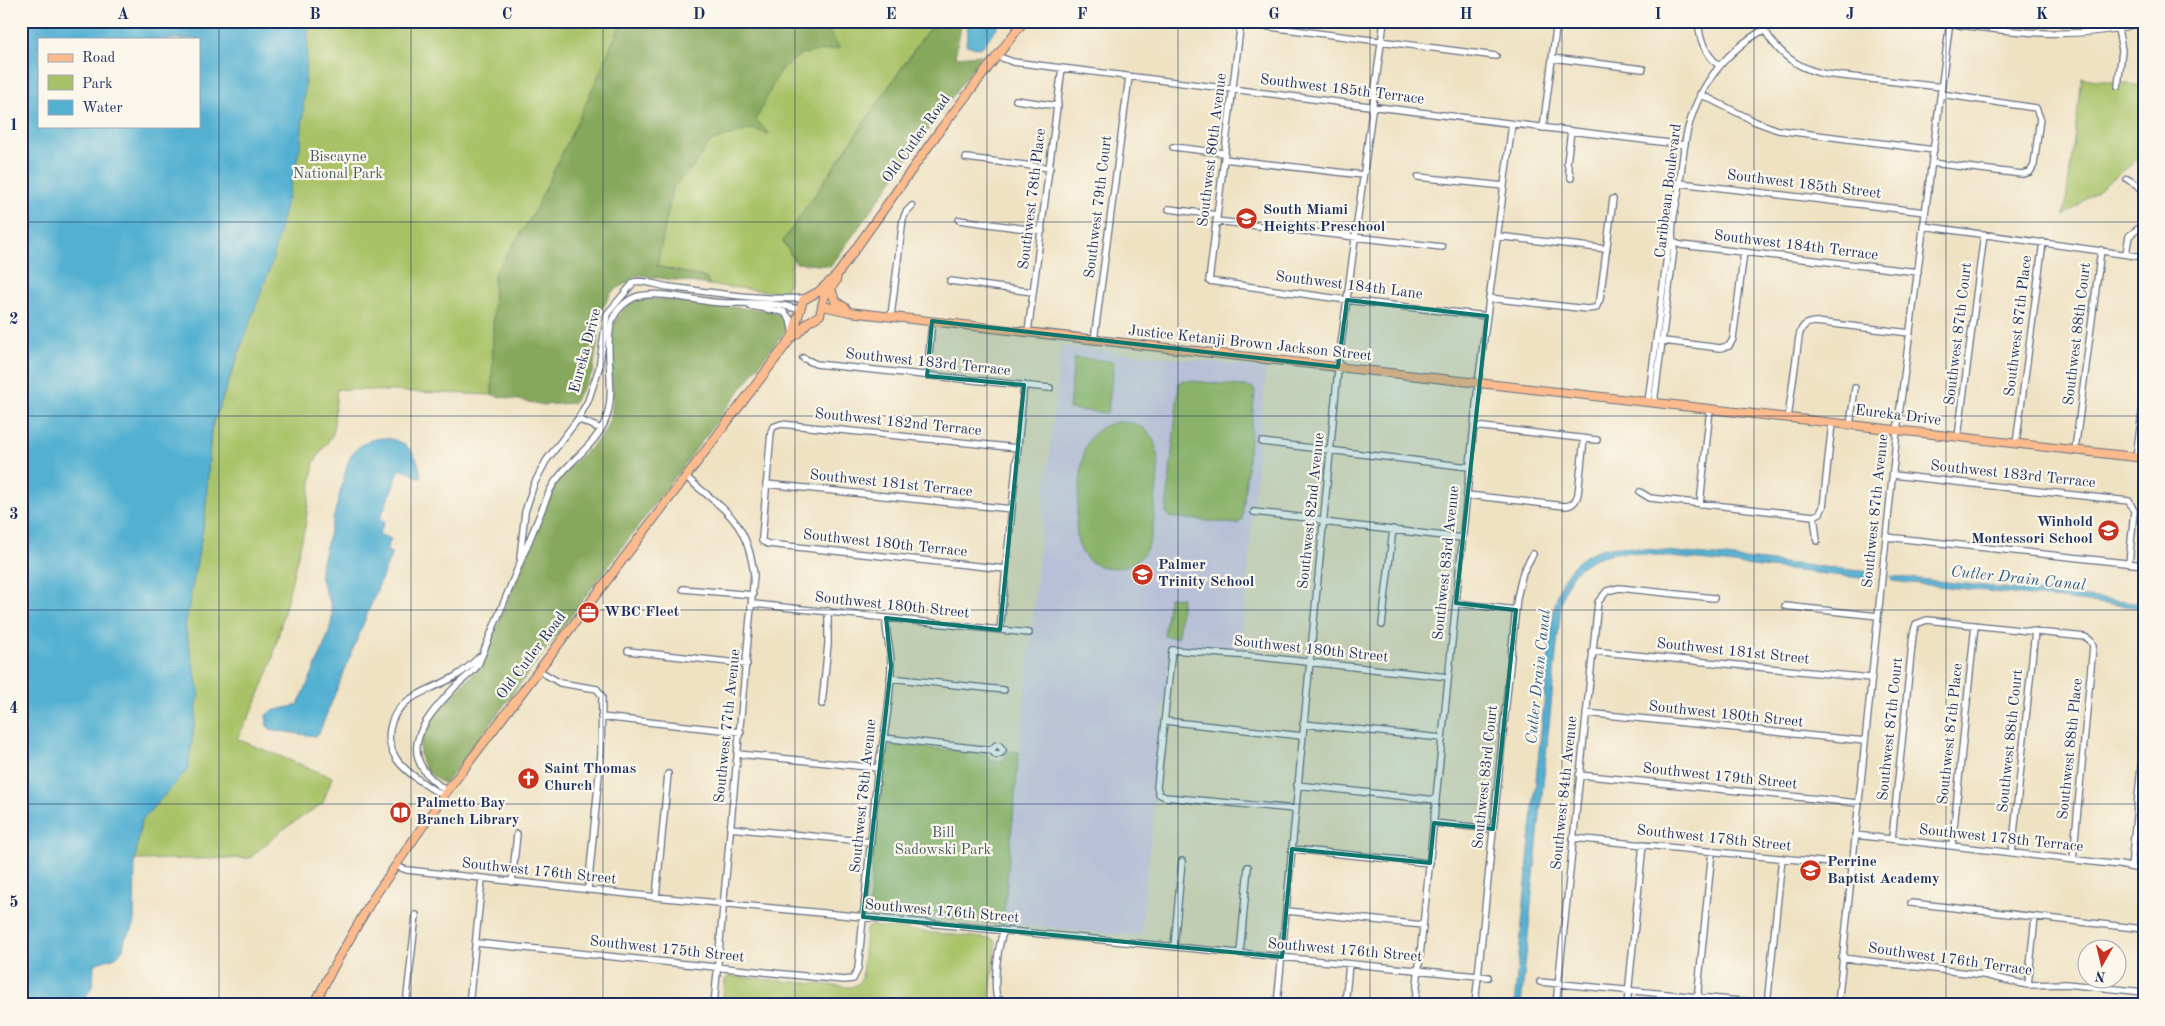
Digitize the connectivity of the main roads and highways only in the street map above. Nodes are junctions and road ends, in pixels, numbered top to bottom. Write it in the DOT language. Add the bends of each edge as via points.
graph roads {
  1 [pos="1024,21"];
  2 [pos="837,275"];
  3 [pos="831,288"];
  4 [pos="807,297"];
  5 [pos="823,305"];
  6 [pos="801,310"];
  7 [pos="849,312"];
  8 [pos="816,317"];
  9 [pos="792,334"];
  10 [pos="1651,402"];
  11 [pos="2140,458"];
  12 [pos="315,1005"];
  1 -- 2 [label="main road, Old Cutler Road" via="940,130"];
  2 -- 3 [label="main road, Old Cutler Road"];
  2 -- 4 [label="main road, Old Cutler Road"];
  3 -- 5 [label="main road, Old Cutler Road" via="824,297"];
  3 -- 7 [label="main road" via="835,301"];
  4 -- 5 [label="main road" via="816,298"];
  4 -- 6 [label="main road" via="800,304"];
  5 -- 7 [label="main road, Justice Ketanji Brown Jackson Street"];
  5 -- 8 [label="main road" via="822,312"];
  6 -- 8 [label="main road" via="808,317"];
  6 -- 9 [label="main road, Old Cutler Road"];
  7 -- 8 [label="main road, Justice Ketanji Brown Jackson Street"];
  7 -- 10 [label="main road, Justice Ketanji Brown Jackson Street"];
  8 -- 9 [label="main road, Old Cutler Road"];
  9 -- 12 [label="main road, Old Cutler Road" via="446,793 347,942"];
  10 -- 11 [label="main road, Eureka Drive"];
}
